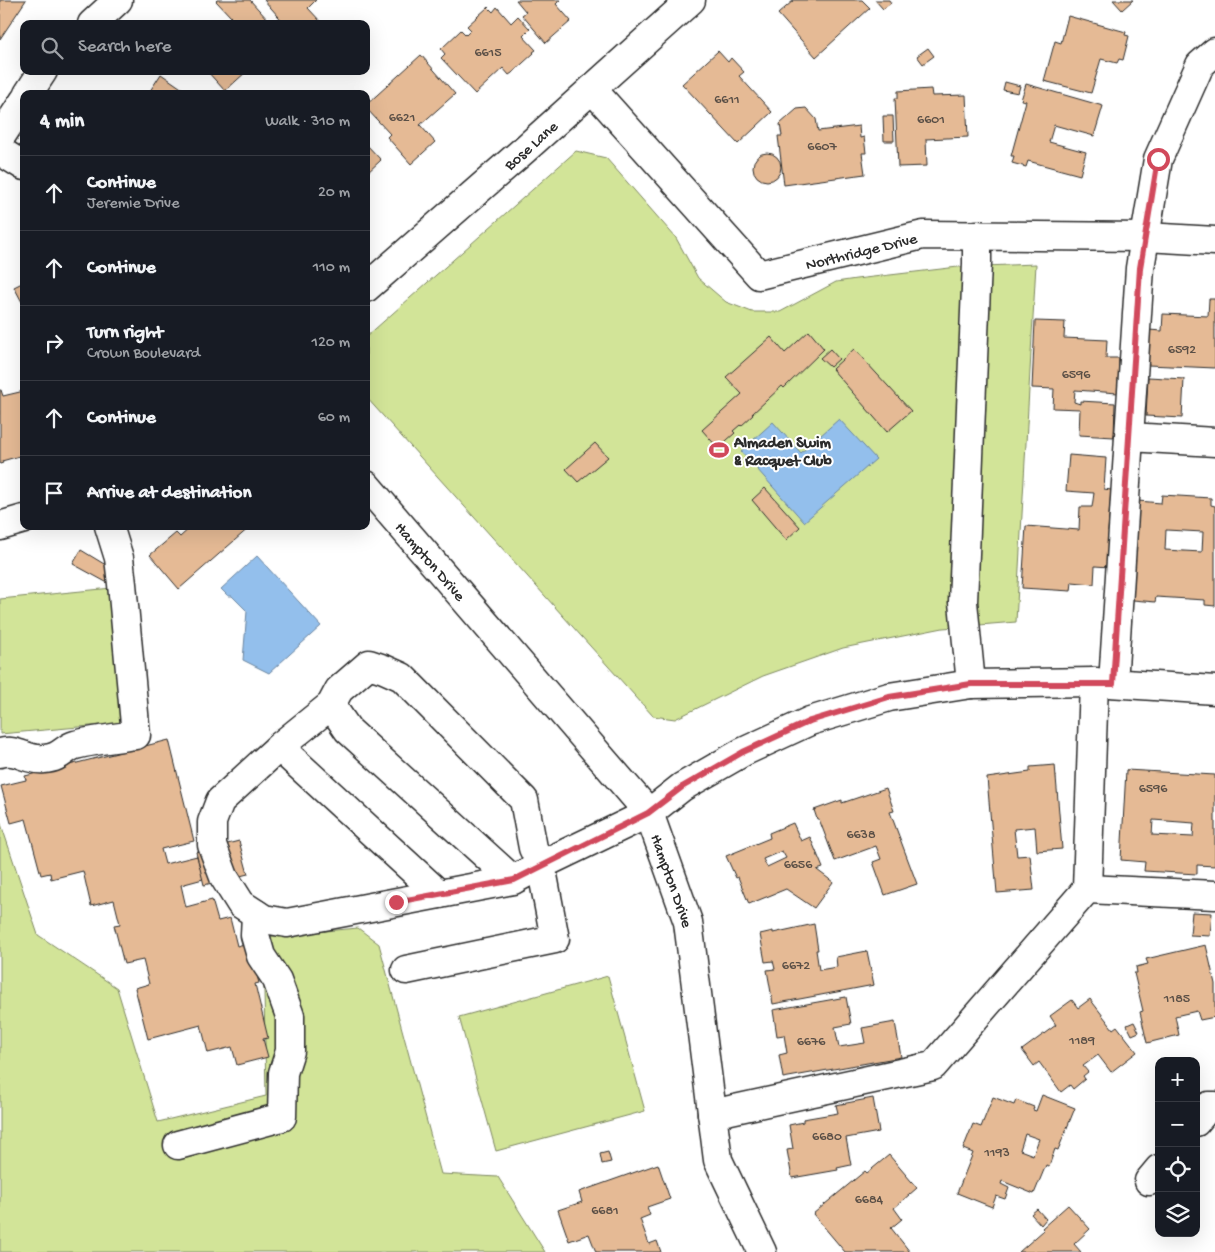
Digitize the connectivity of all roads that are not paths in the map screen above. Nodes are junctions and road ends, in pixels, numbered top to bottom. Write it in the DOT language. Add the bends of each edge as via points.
graph roads {
  1 [pos="118,0"];
  2 [pos="691,0"];
  3 [pos="96,20"];
  4 [pos="1215,52"];
  5 [pos="40,75"];
  6 [pos="592,89"];
  7 [pos="31,90"];
  8 [pos="20,107"];
  9 [pos="0,138"];
  10 [pos="0,151"];
  11 [pos="20,164"];
  12 [pos="977,235"];
  13 [pos="1146,237"];
  14 [pos="1215,241"];
  15 [pos="370,285"];
  16 [pos="1129,437"];
  17 [pos="1215,442"];
  18 [pos="370,490"];
  19 [pos="20,520"];
  20 [pos="0,526"];
  21 [pos="110,530"];
  22 [pos="1104,683"];
  23 [pos="971,684"];
  24 [pos="1215,690"];
  25 [pos="331,705"];
  26 [pos="279,747"];
  27 [pos="0,753"];
  28 [pos="648,813"];
  29 [pos="537,857"];
  30 [pos="514,880"];
  31 [pos="1087,890"];
  32 [pos="439,894"];
  33 [pos="1215,895"];
  34 [pos="256,914"];
  35 [pos="406,970"];
  36 [pos="1215,1106"];
  37 [pos="712,1114"];
  38 [pos="1200,1117"];
  39 [pos="178,1145"];
  40 [pos="762,1252"];
  1 -- 3 [label="street"];
  2 -- 6 [label="street, Bose Lane"];
  4 -- 13 [label="street" via="1200,65 1158,159"];
  5 -- 7 [label="street"];
  6 -- 12 [label="street, Northridge Drive" via="760,275 923,235"];
  6 -- 15 [label="street, Bose Lane"];
  8 -- 9 [label="street"];
  10 -- 11 [label="street"];
  12 -- 13 [label="street, Northridge Drive"];
  12 -- 23 [label="street" via="962,602"];
  13 -- 14 [label="street, Northridge Drive"];
  13 -- 16 [label="street" via="1140,268"];
  16 -- 17 [label="street"];
  16 -- 22 [label="street"];
  18 -- 28 [label="street, Hampton Drive"];
  19 -- 20 [label="street"];
  21 -- 27 [label="street" via="119,558 136,735 72,746 59,756 44,759 30,759 10,750"];
  22 -- 23 [label="street"];
  22 -- 24 [label="street"];
  22 -- 31 [label="street"];
  23 -- 28 [label="street" via="889,697 810,721 743,752 682,787"];
  25 -- 26 [label="street"];
  25 -- 29 [label="street" via="340,690 369,664 402,677 524,800"];
  25 -- 30 [label="street" via="348,730"];
  26 -- 32 [label="street"];
  26 -- 34 [label="street" via="220,801 212,822 212,845 224,877 241,904"];
  28 -- 29 [label="street"];
  28 -- 37 [label="street, Hampton Drive" via="688,922"];
  29 -- 30 [label="street"];
  29 -- 35 [label="street" via="555,939"];
  30 -- 32 [label="street"];
  31 -- 33 [label="street"];
  31 -- 37 [label="street" via="933,1066"];
  32 -- 34 [label="street" via="288,922 264,919"];
  34 -- 39 [label="street" via="255,935 261,956 277,980 290,1016 290,1051 283,1073 282,1118"];
  36 -- 38 [label="street" via="1209,1106"];
  37 -- 40 [label="street, Hampton Drive" via="718,1160"];
}
